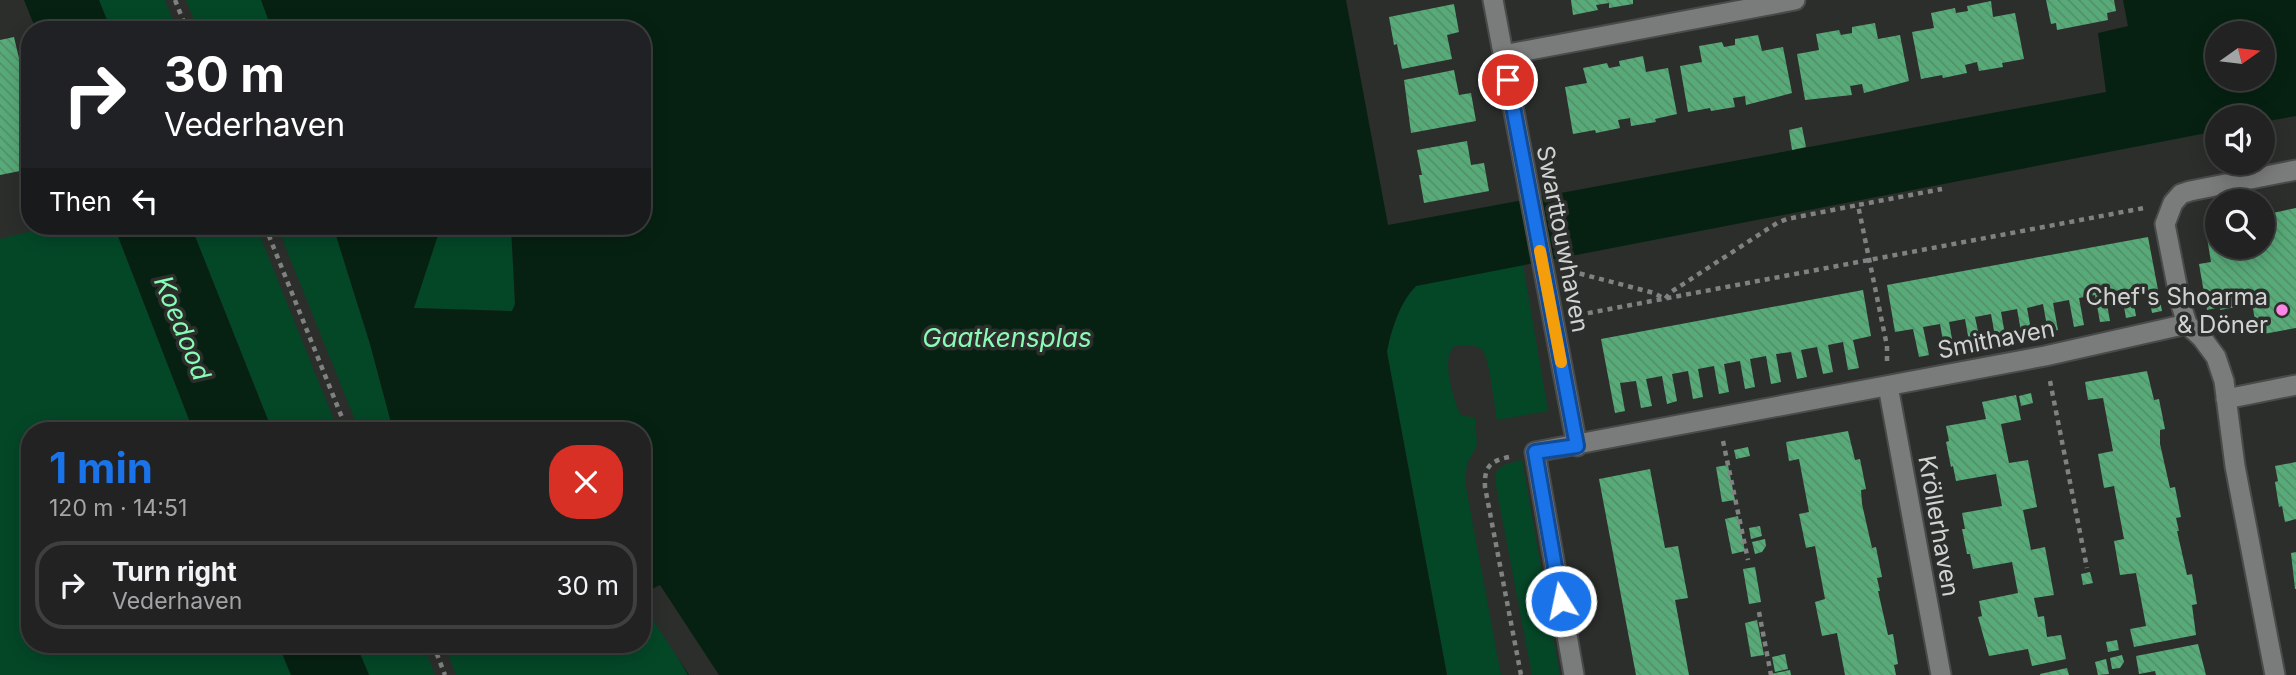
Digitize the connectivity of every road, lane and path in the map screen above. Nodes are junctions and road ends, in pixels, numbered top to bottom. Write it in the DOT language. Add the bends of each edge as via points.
graph roads {
  1 [pos="175,0"];
  2 [pos="1493,0"];
  3 [pos="1796,0"];
  4 [pos="183,21"];
  5 [pos="1503,55"];
  6 [pos="2296,170"];
  7 [pos="1942,189"];
  8 [pos="2173,203"];
  9 [pos="1858,205"];
  10 [pos="269,235"];
  11 [pos="1869,261"];
  12 [pos="1544,271"];
  13 [pos="1665,299"];
  14 [pos="1553,320"];
  15 [pos="2187,324"];
  16 [pos="2045,356"];
  17 [pos="1888,386"];
  18 [pos="2296,386"];
  19 [pos="2226,399"];
  20 [pos="1719,418"];
  21 [pos="344,422"];
  22 [pos="1577,446"];
  23 [pos="1535,452"];
  24 [pos="1748,560"];
  25 [pos="2087,568"];
  26 [pos="1759,612"];
  27 [pos="436,653"];
  28 [pos="445,675"];
  29 [pos="1521,675"];
  30 [pos="1574,675"];
  31 [pos="1771,675"];
  32 [pos="1941,675"];
  33 [pos="2276,675"];
  1 -- 4 [label="path"];
  2 -- 5 [label="street, Swarttouwhaven"];
  3 -- 5 [label="street"];
  5 -- 12 [label="street, Swarttouwhaven"];
  6 -- 8 [label="street" via="2190,191"];
  7 -- 9 [label="path"];
  8 -- 11 [label="path"];
  8 -- 15 [label="street" via="2165,224"];
  9 -- 11 [label="path"];
  9 -- 13 [label="path" via="1777,223"];
  10 -- 21 [label="path"];
  11 -- 13 [label="path"];
  11 -- 17 [label="path" via="1887,346"];
  12 -- 13 [label="path" via="1569,271"];
  12 -- 14 [label="street, Swarttouwhaven"];
  13 -- 14 [label="path"];
  14 -- 22 [label="street, Swarttouwhaven"];
  15 -- 16 [label="street, Smithaven"];
  15 -- 19 [label="street" via="2216,358"];
  16 -- 17 [label="street, Smithaven"];
  16 -- 25 [label="path"];
  17 -- 20 [label="street, Smithaven"];
  17 -- 32 [label="street, Kröllerhaven"];
  18 -- 19 [label="street"];
  19 -- 33 [label="street"];
  20 -- 22 [label="street, Smithaven"];
  20 -- 24 [label="path"];
  22 -- 23 [label="street, Smithaven"];
  23 -- 29 [label="path" via="1495,460 1485,475"];
  23 -- 30 [label="street"];
  26 -- 31 [label="path"];
  27 -- 28 [label="path"];
}
